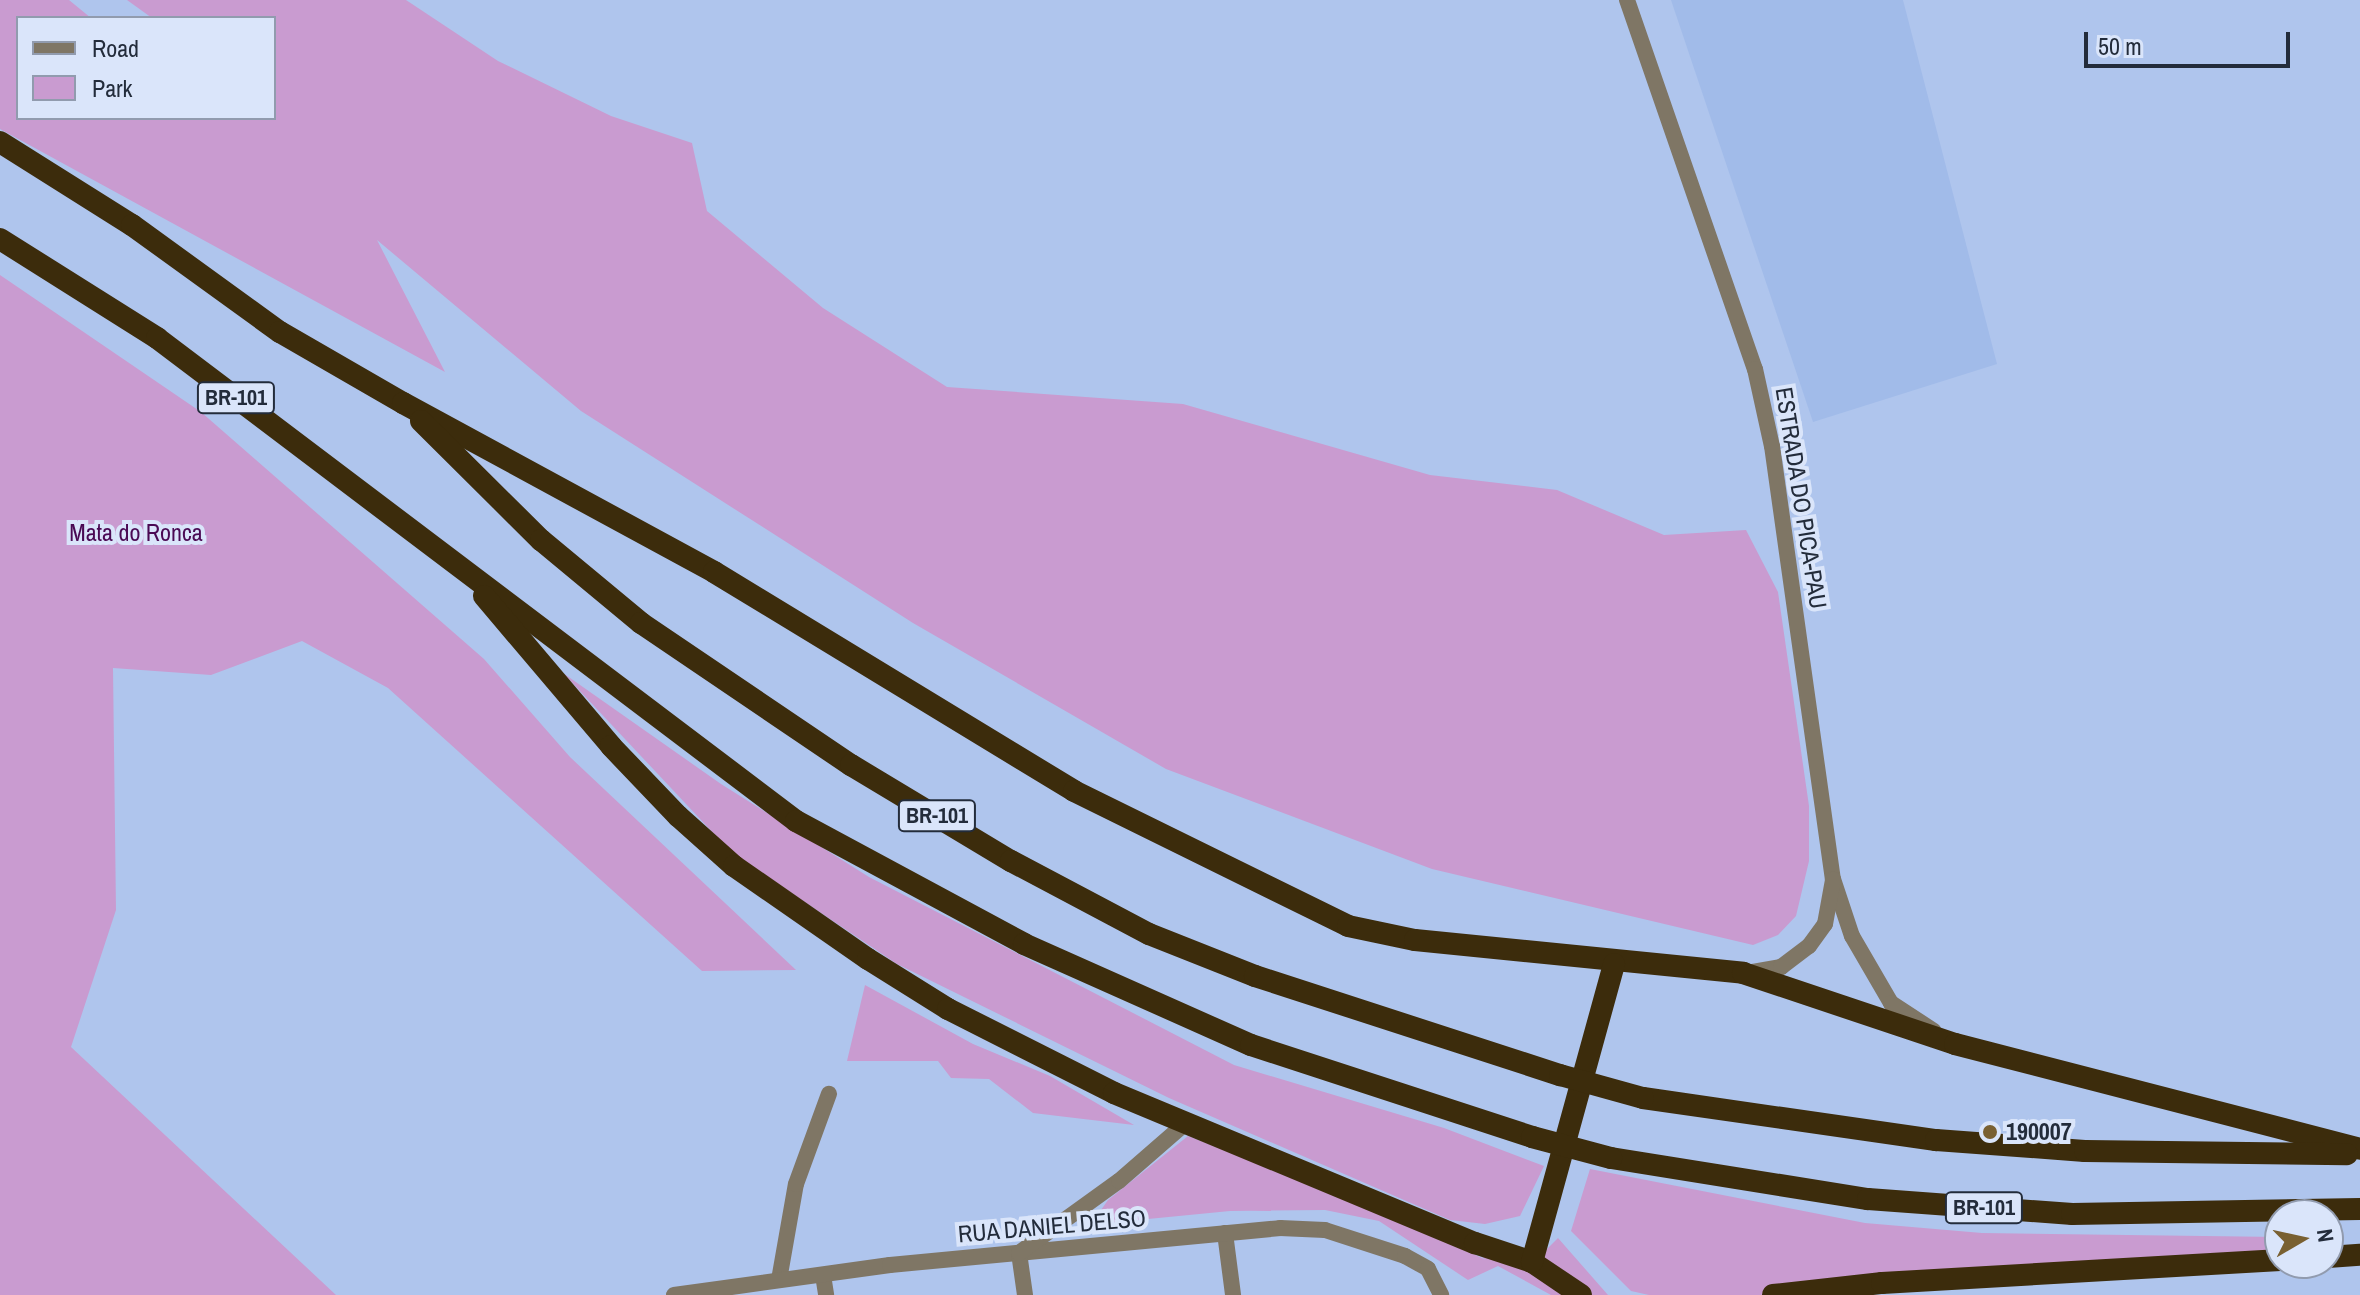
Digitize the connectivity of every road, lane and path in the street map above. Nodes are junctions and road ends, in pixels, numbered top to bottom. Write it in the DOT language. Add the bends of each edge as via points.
graph roads {
  1 [pos="1627,0"];
  2 [pos="0,142"];
  3 [pos="0,239"];
  4 [pos="403,403"];
  5 [pos="463,570"];
  6 [pos="1833,879"];
  7 [pos="1614,964"];
  8 [pos="1743,973"];
  9 [pos="1955,1044"];
  10 [pos="829,1094"];
  11 [pos="1188,1121"];
  12 [pos="2360,1151"];
  13 [pos="2360,1209"];
  14 [pos="1225,1233"];
  15 [pos="1019,1253"];
  16 [pos="2264,1261"];
  17 [pos="1532,1262"];
  18 [pos="823,1275"];
  19 [pos="779,1280"];
  20 [pos="674,1295"];
  21 [pos="826,1295"];
  22 [pos="1025,1295"];
  23 [pos="1233,1295"];
  24 [pos="1441,1295"];
  25 [pos="1581,1295"];
  26 [pos="1773,1295"];
  1 -- 6 [label="street, ESTRADA DO PICA-PAU" via="1755,369 1772,446"];
  2 -- 4 [label="highway, BR-101" via="132,225 280,332"];
  3 -- 5 [label="highway, BR-101" via="157,338"];
  4 -- 7 [label="highway" via="665,543 1074,791 1348,926 1415,940 1525,949"];
  4 -- 12 [label="highway, BR-101, bridge" via="541,540 641,623 838,757 1011,861 1149,934 1255,976 1643,1098 1951,1142 2085,1151"];
  5 -- 11 [label="highway" via="611,746 734,866 948,1009 1101,1087"];
  5 -- 13 [label="highway, BR-101, bridge" via="796,821 1024,944 1251,1045 1611,1158 1868,1199 2072,1214"];
  6 -- 8 [label="street, ESTRADA DO PICA-PAU" via="1825,924 1809,946 1781,967"];
  6 -- 9 [label="street, ESTRADA DO PICA-PAU" via="1852,936 1891,1003"];
  7 -- 8 [label="highway"];
  7 -- 17 [label="highway"];
  8 -- 9 [label="highway"];
  9 -- 12 [label="highway"];
  10 -- 19 [label="street" via="796,1184"];
  11 -- 15 [label="street" via="1119,1181"];
  11 -- 17 [label="highway" via="1475,1243"];
  14 -- 15 [label="street, RUA DANIEL DELSO"];
  14 -- 23 [label="street"];
  14 -- 24 [label="street, RUA DANIEL DELSO" via="1325,1230 1428,1269"];
  15 -- 18 [label="street, RUA DANIEL DELSO"];
  15 -- 22 [label="street"];
  16 -- 26 [label="highway" via="1882,1283"];
  17 -- 25 [label="highway"];
  18 -- 19 [label="street, RUA DANIEL DELSO"];
  18 -- 21 [label="street"];
  19 -- 20 [label="street, RUA DANIEL DELSO"];
}
